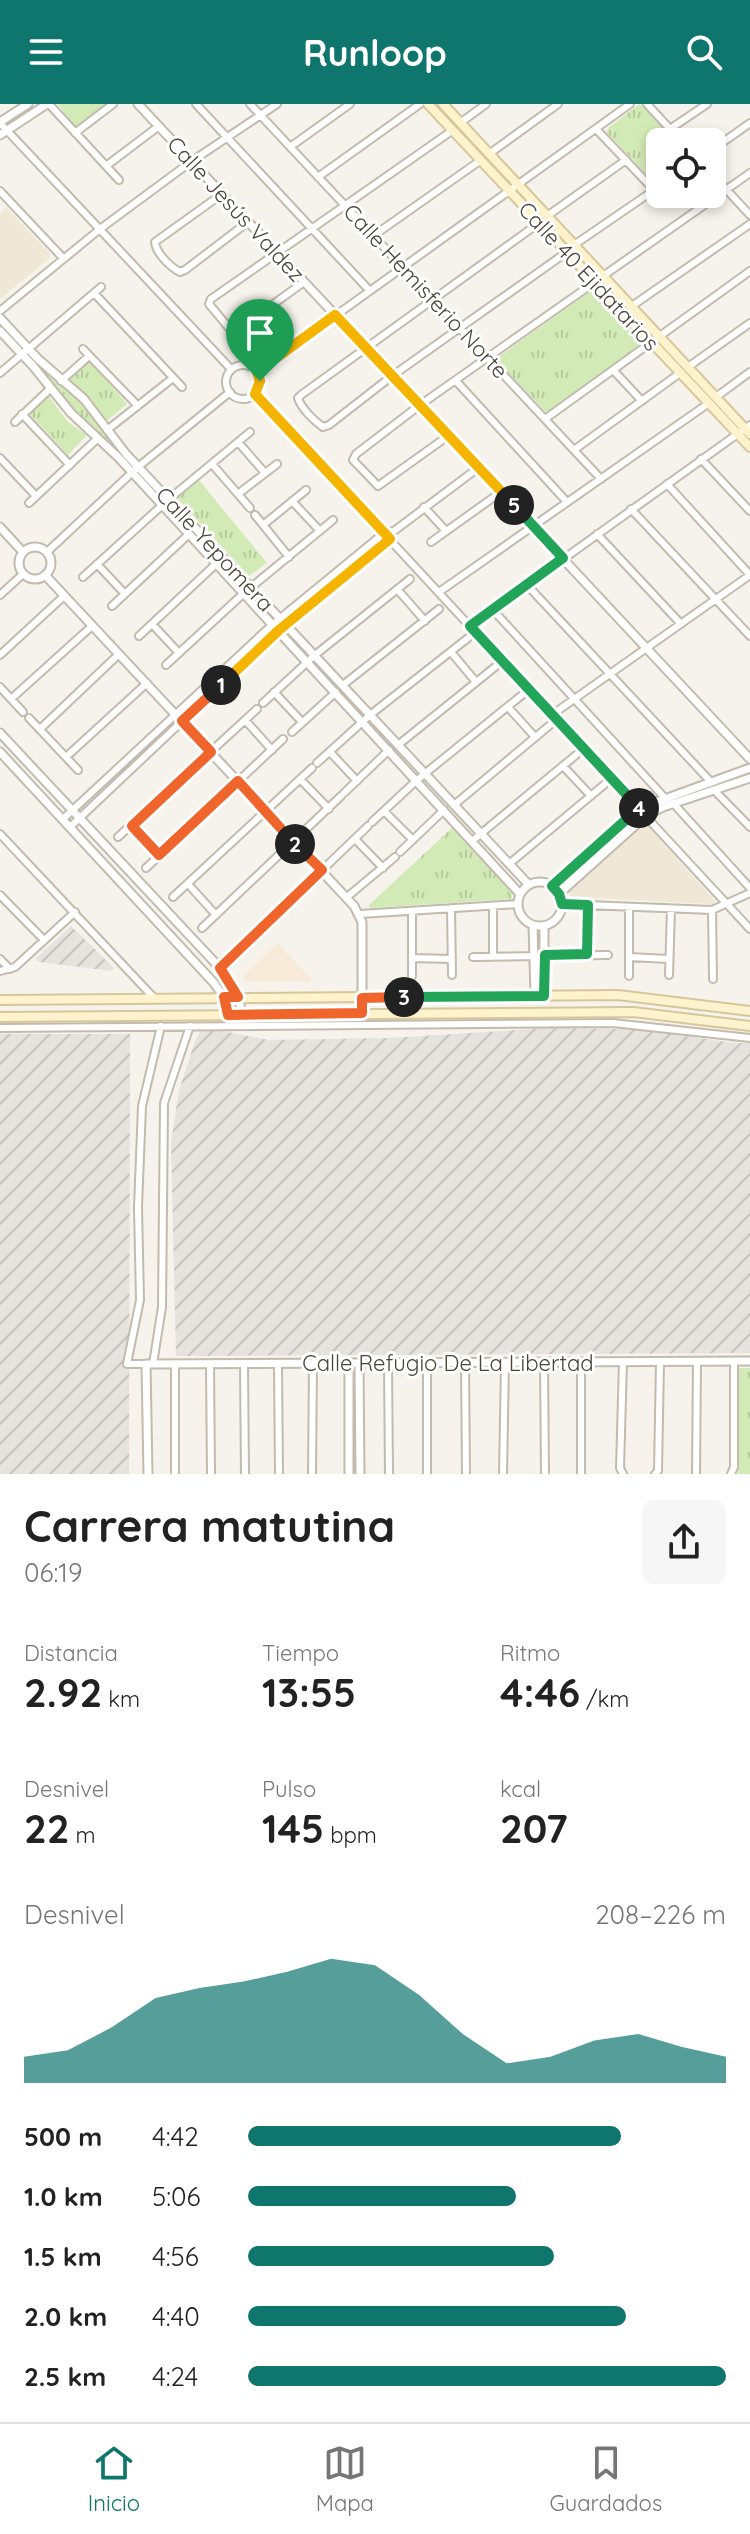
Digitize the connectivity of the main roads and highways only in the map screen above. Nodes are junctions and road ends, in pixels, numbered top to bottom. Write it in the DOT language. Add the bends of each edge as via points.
graph roads {
  1 [pos="428,104"];
  2 [pos="443,104"];
  3 [pos="599,279"];
  4 [pos="656,340"];
  5 [pos="746,430"];
  6 [pos="750,447"];
  7 [pos="0,1000"];
  8 [pos="750,1011"];
  9 [pos="0,1017"];
  10 [pos="750,1026"];
  1 -- 3 [label="main road, Calle 40 Ejidatarios" via="567,252"];
  2 -- 3 [label="main road, Calle 40 Ejidatarios"];
  3 -- 4 [label="main road, Calle 40 Ejidatarios"];
  3 -- 4 [label="main road, Calle 40 Ejidatarios" via="632,306"];
  4 -- 5 [label="main road, Calle 40 Ejidatarios"];
  5 -- 6 [label="main road, Calle 40 Ejidatarios"];
  7 -- 8 [label="main road" via="618,995"];
  9 -- 10 [label="main road" via="633,1012"];
}
